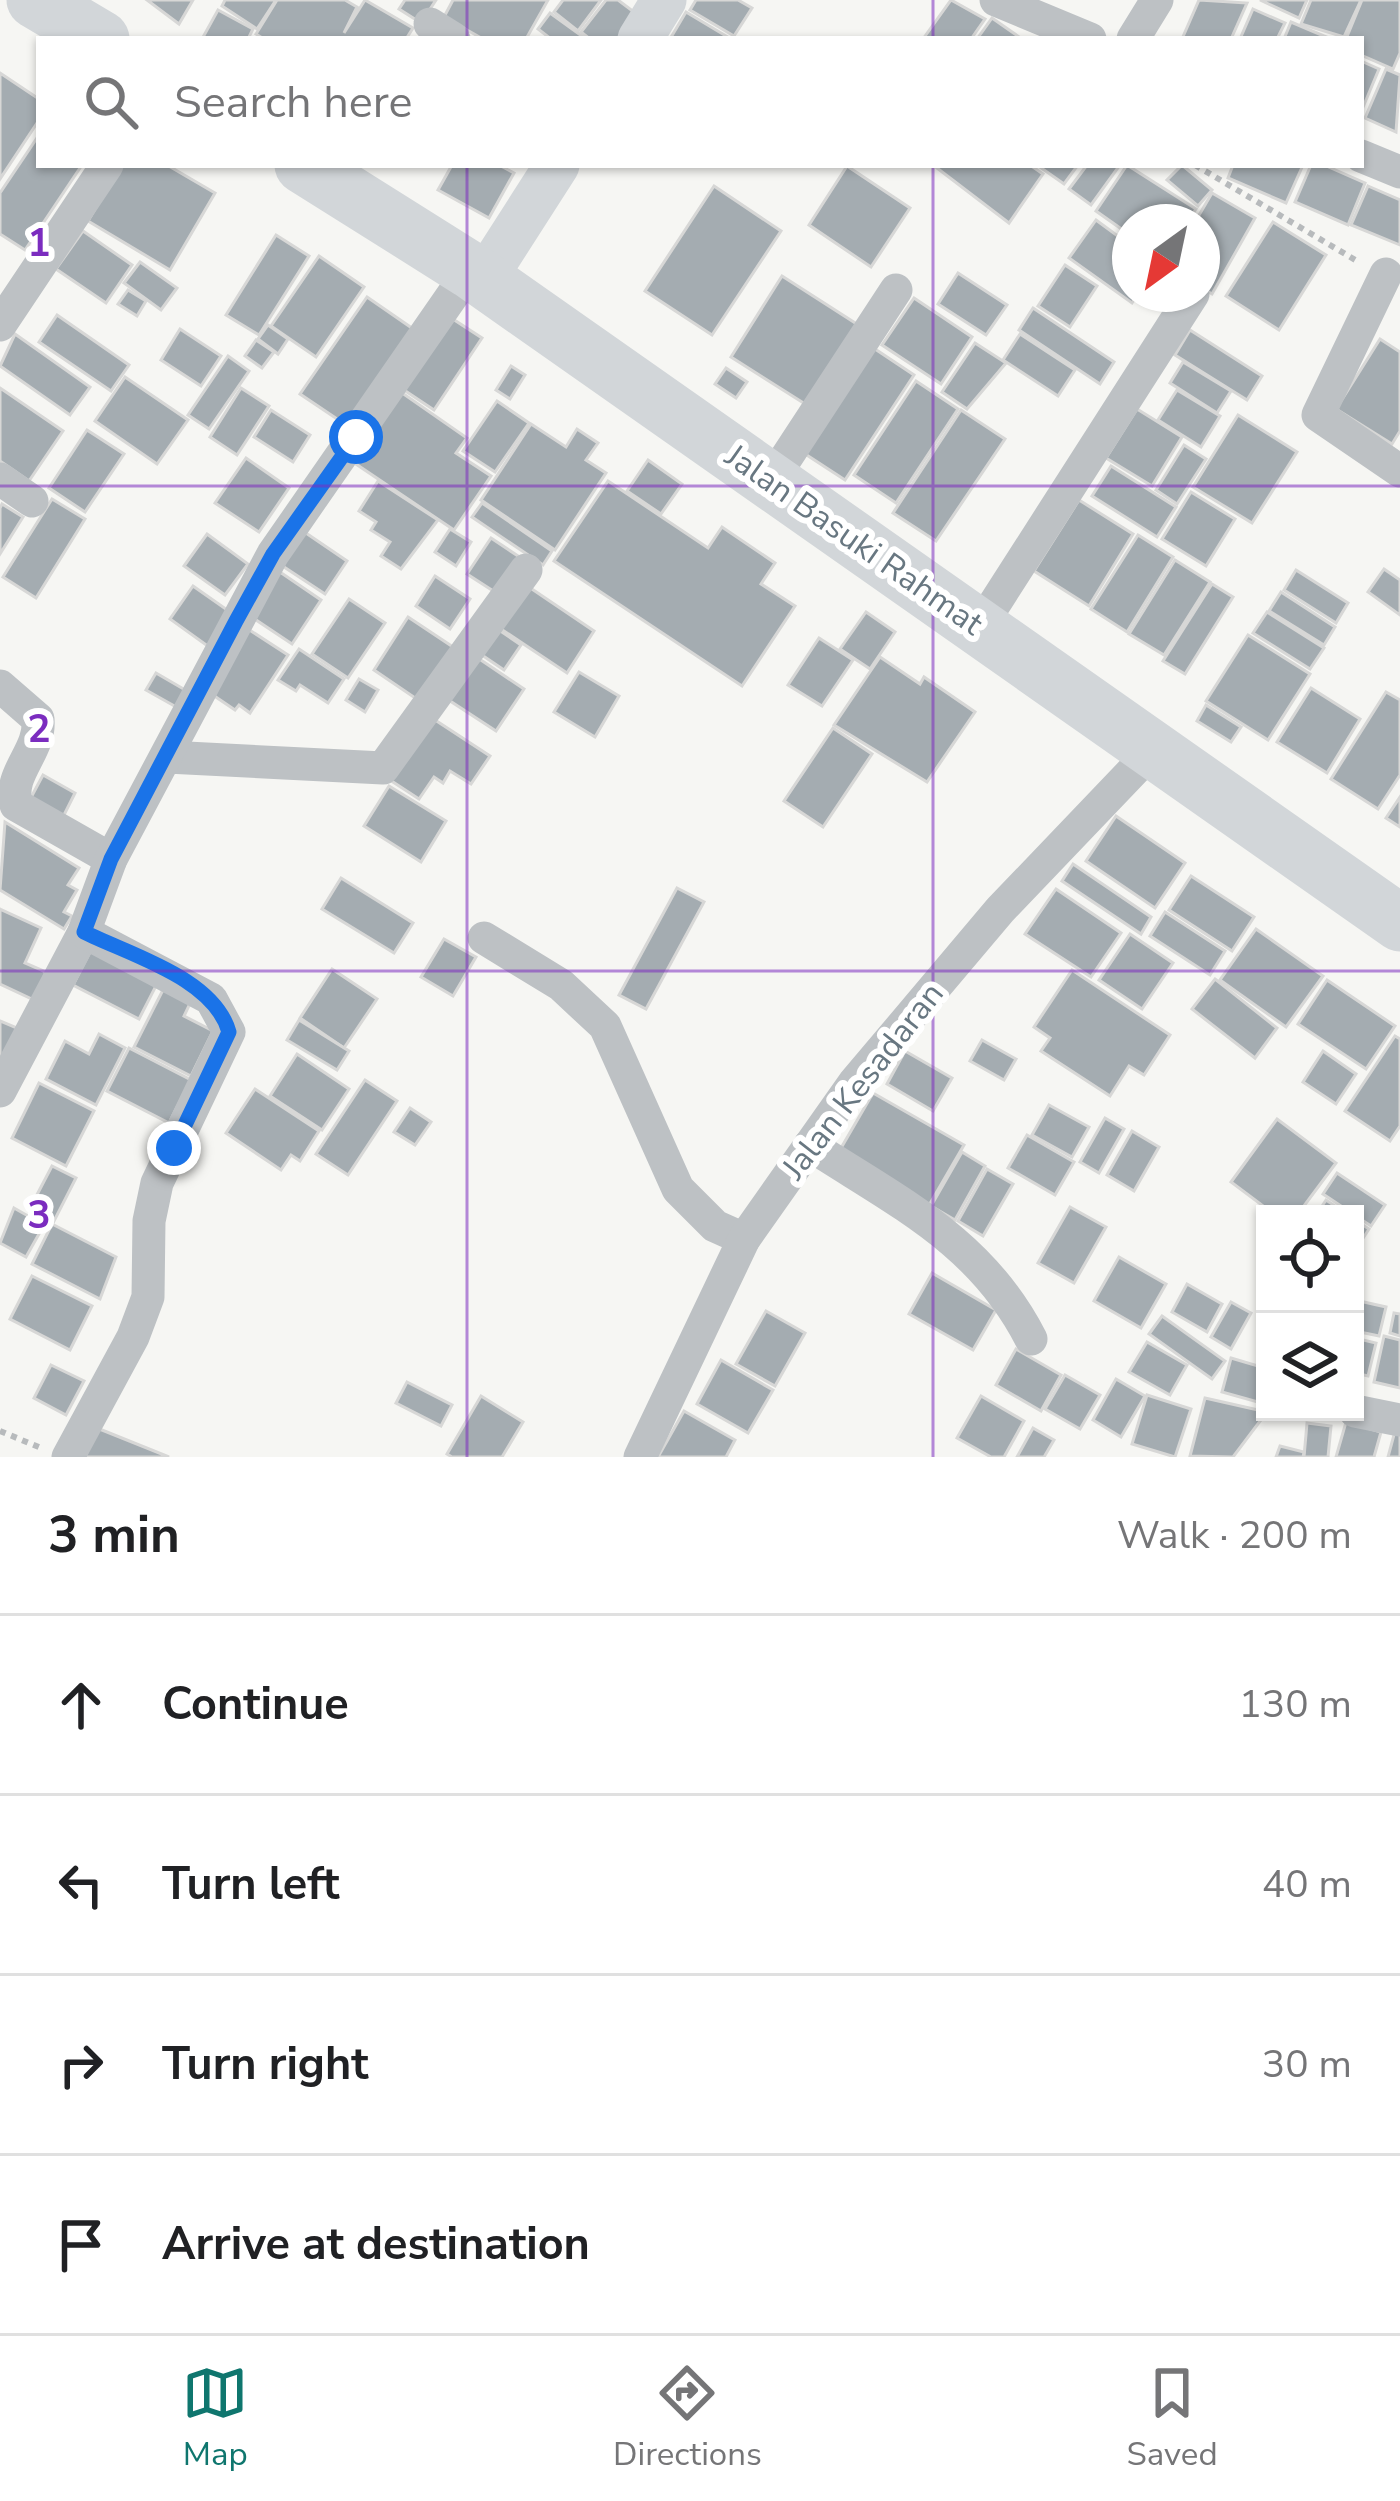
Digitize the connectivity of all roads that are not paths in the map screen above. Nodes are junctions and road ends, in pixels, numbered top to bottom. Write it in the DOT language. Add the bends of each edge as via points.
graph roads {
  1 [pos="35,0"];
  2 [pos="664,0"];
  3 [pos="997,0"];
  4 [pos="1157,0"];
  5 [pos="96,36"];
  6 [pos="642,36"];
  7 [pos="1083,36"];
  8 [pos="1135,36"];
  9 [pos="1364,156"];
  10 [pos="105,168"];
  11 [pos="308,168"];
  12 [pos="554,168"];
  13 [pos="1400,172"];
  14 [pos="1384,273"];
  15 [pos="477,274"];
  16 [pos="896,290"];
  17 [pos="1181,312"];
  18 [pos="0,325"];
  19 [pos="1400,471"];
  20 [pos="0,479"];
  21 [pos="771,481"];
  22 [pos="32,500"];
  23 [pos="526,570"];
  24 [pos="979,628"];
  25 [pos="0,686"];
  26 [pos="1153,751"];
  27 [pos="167,757"];
  28 [pos="111,859"];
  29 [pos="1400,923"];
  30 [pos="84,932"];
  31 [pos="484,938"];
  32 [pos="0,1091"];
  33 [pos="810,1145"];
  34 [pos="745,1239"];
  35 [pos="1031,1339"];
  36 [pos="1364,1414"];
  37 [pos="1400,1420"];
  38 [pos="65,1457"];
  39 [pos="640,1457"];
  1 -- 5 [label="highway"];
  2 -- 6 [label="street"];
  3 -- 7 [label="street"];
  4 -- 8 [label="street"];
  9 -- 13 [label="street"];
  10 -- 18 [label="street"];
  11 -- 15 [label="highway, Jalan Basuki Rahmat"];
  12 -- 15 [label="street"];
  14 -- 19 [label="street" via="1318,415"];
  15 -- 21 [label="highway, Jalan Basuki Rahmat"];
  15 -- 27 [label="street" via="273,554"];
  16 -- 21 [label="street"];
  17 -- 24 [label="street"];
  20 -- 22 [label="street"];
  21 -- 24 [label="highway, Jalan Basuki Rahmat"];
  23 -- 27 [label="street" via="382,768"];
  24 -- 26 [label="highway, Jalan Basuki Rahmat"];
  25 -- 28 [label="street" via="38,719 16,805"];
  26 -- 29 [label="highway, Jalan Basuki Rahmat"];
  26 -- 33 [label="street, Jalan Kesadaran" via="1000,910"];
  27 -- 28 [label="street"];
  28 -- 30 [label="street"];
  30 -- 32 [label="street"];
  30 -- 38 [label="street" via="212,999 229,1032 157,1184 148,1221 148,1298 133,1337"];
  31 -- 34 [label="street" via="561,985 605,1026 677,1189 715,1226"];
  33 -- 34 [label="street, Jalan Kesadaran"];
  33 -- 35 [label="street" via="959,1242 1008,1294"];
  34 -- 39 [label="street, Jalan Kesadaran"];
  36 -- 37 [label="street"];
}
